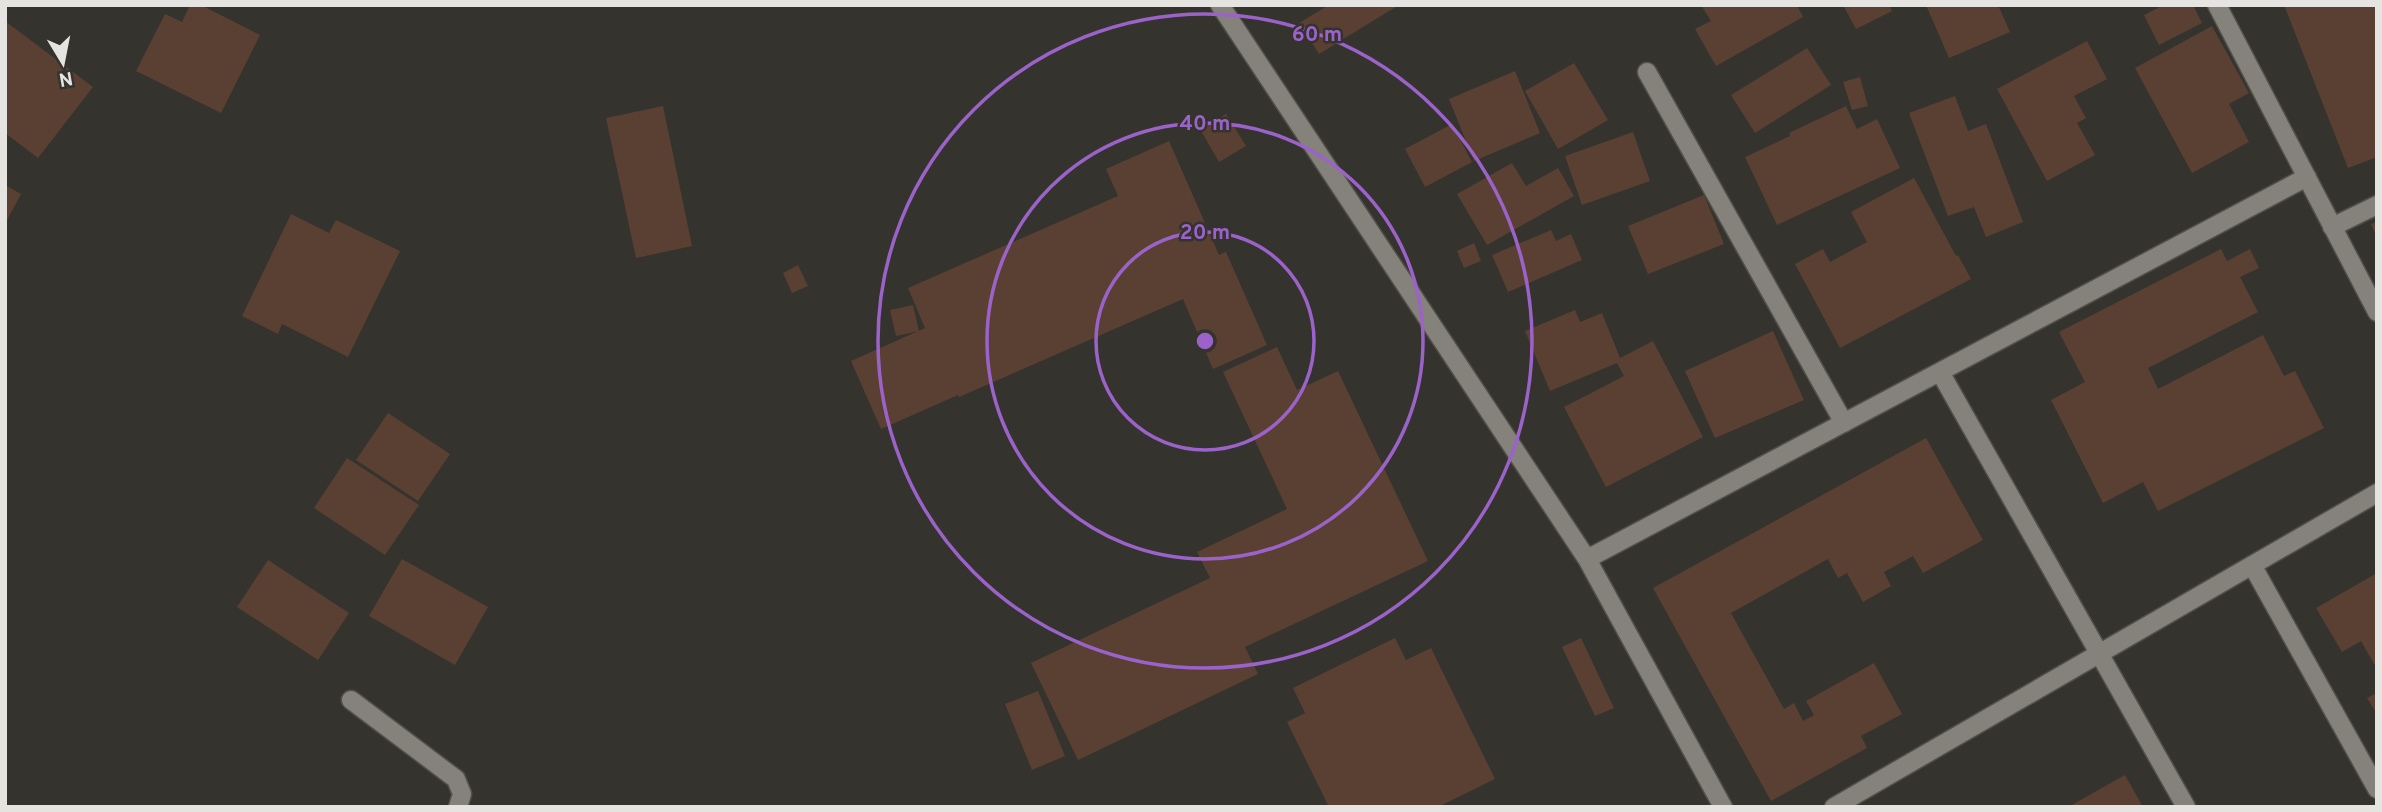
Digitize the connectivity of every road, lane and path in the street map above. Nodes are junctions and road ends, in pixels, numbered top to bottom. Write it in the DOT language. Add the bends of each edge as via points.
graph roads {
  1 [pos="1220,5"];
  2 [pos="2217,5"];
  3 [pos="1647,72"];
  4 [pos="2307,177"];
  5 [pos="2377,205"];
  6 [pos="2332,227"];
  7 [pos="2377,312"];
  8 [pos="1940,372"];
  9 [pos="1844,423"];
  10 [pos="2377,493"];
  11 [pos="1587,559"];
  12 [pos="2252,565"];
  13 [pos="2098,654"];
  14 [pos="351,700"];
  15 [pos="2377,789"];
  16 [pos="458,807"];
  17 [pos="1723,807"];
  18 [pos="1834,807"];
  19 [pos="2186,807"];
  1 -- 11 [label="street"];
  2 -- 4 [label="street"];
  3 -- 9 [label="street"];
  4 -- 6 [label="street"];
  4 -- 8 [label="street"];
  5 -- 6 [label="street"];
  6 -- 7 [label="street"];
  8 -- 9 [label="street"];
  8 -- 13 [label="street"];
  9 -- 11 [label="street"];
  10 -- 12 [label="street"];
  11 -- 17 [label="street"];
  12 -- 13 [label="street"];
  12 -- 15 [label="street"];
  13 -- 18 [label="street"];
  13 -- 19 [label="street"];
  14 -- 16 [label="street" via="456,779 462,794"];
}
